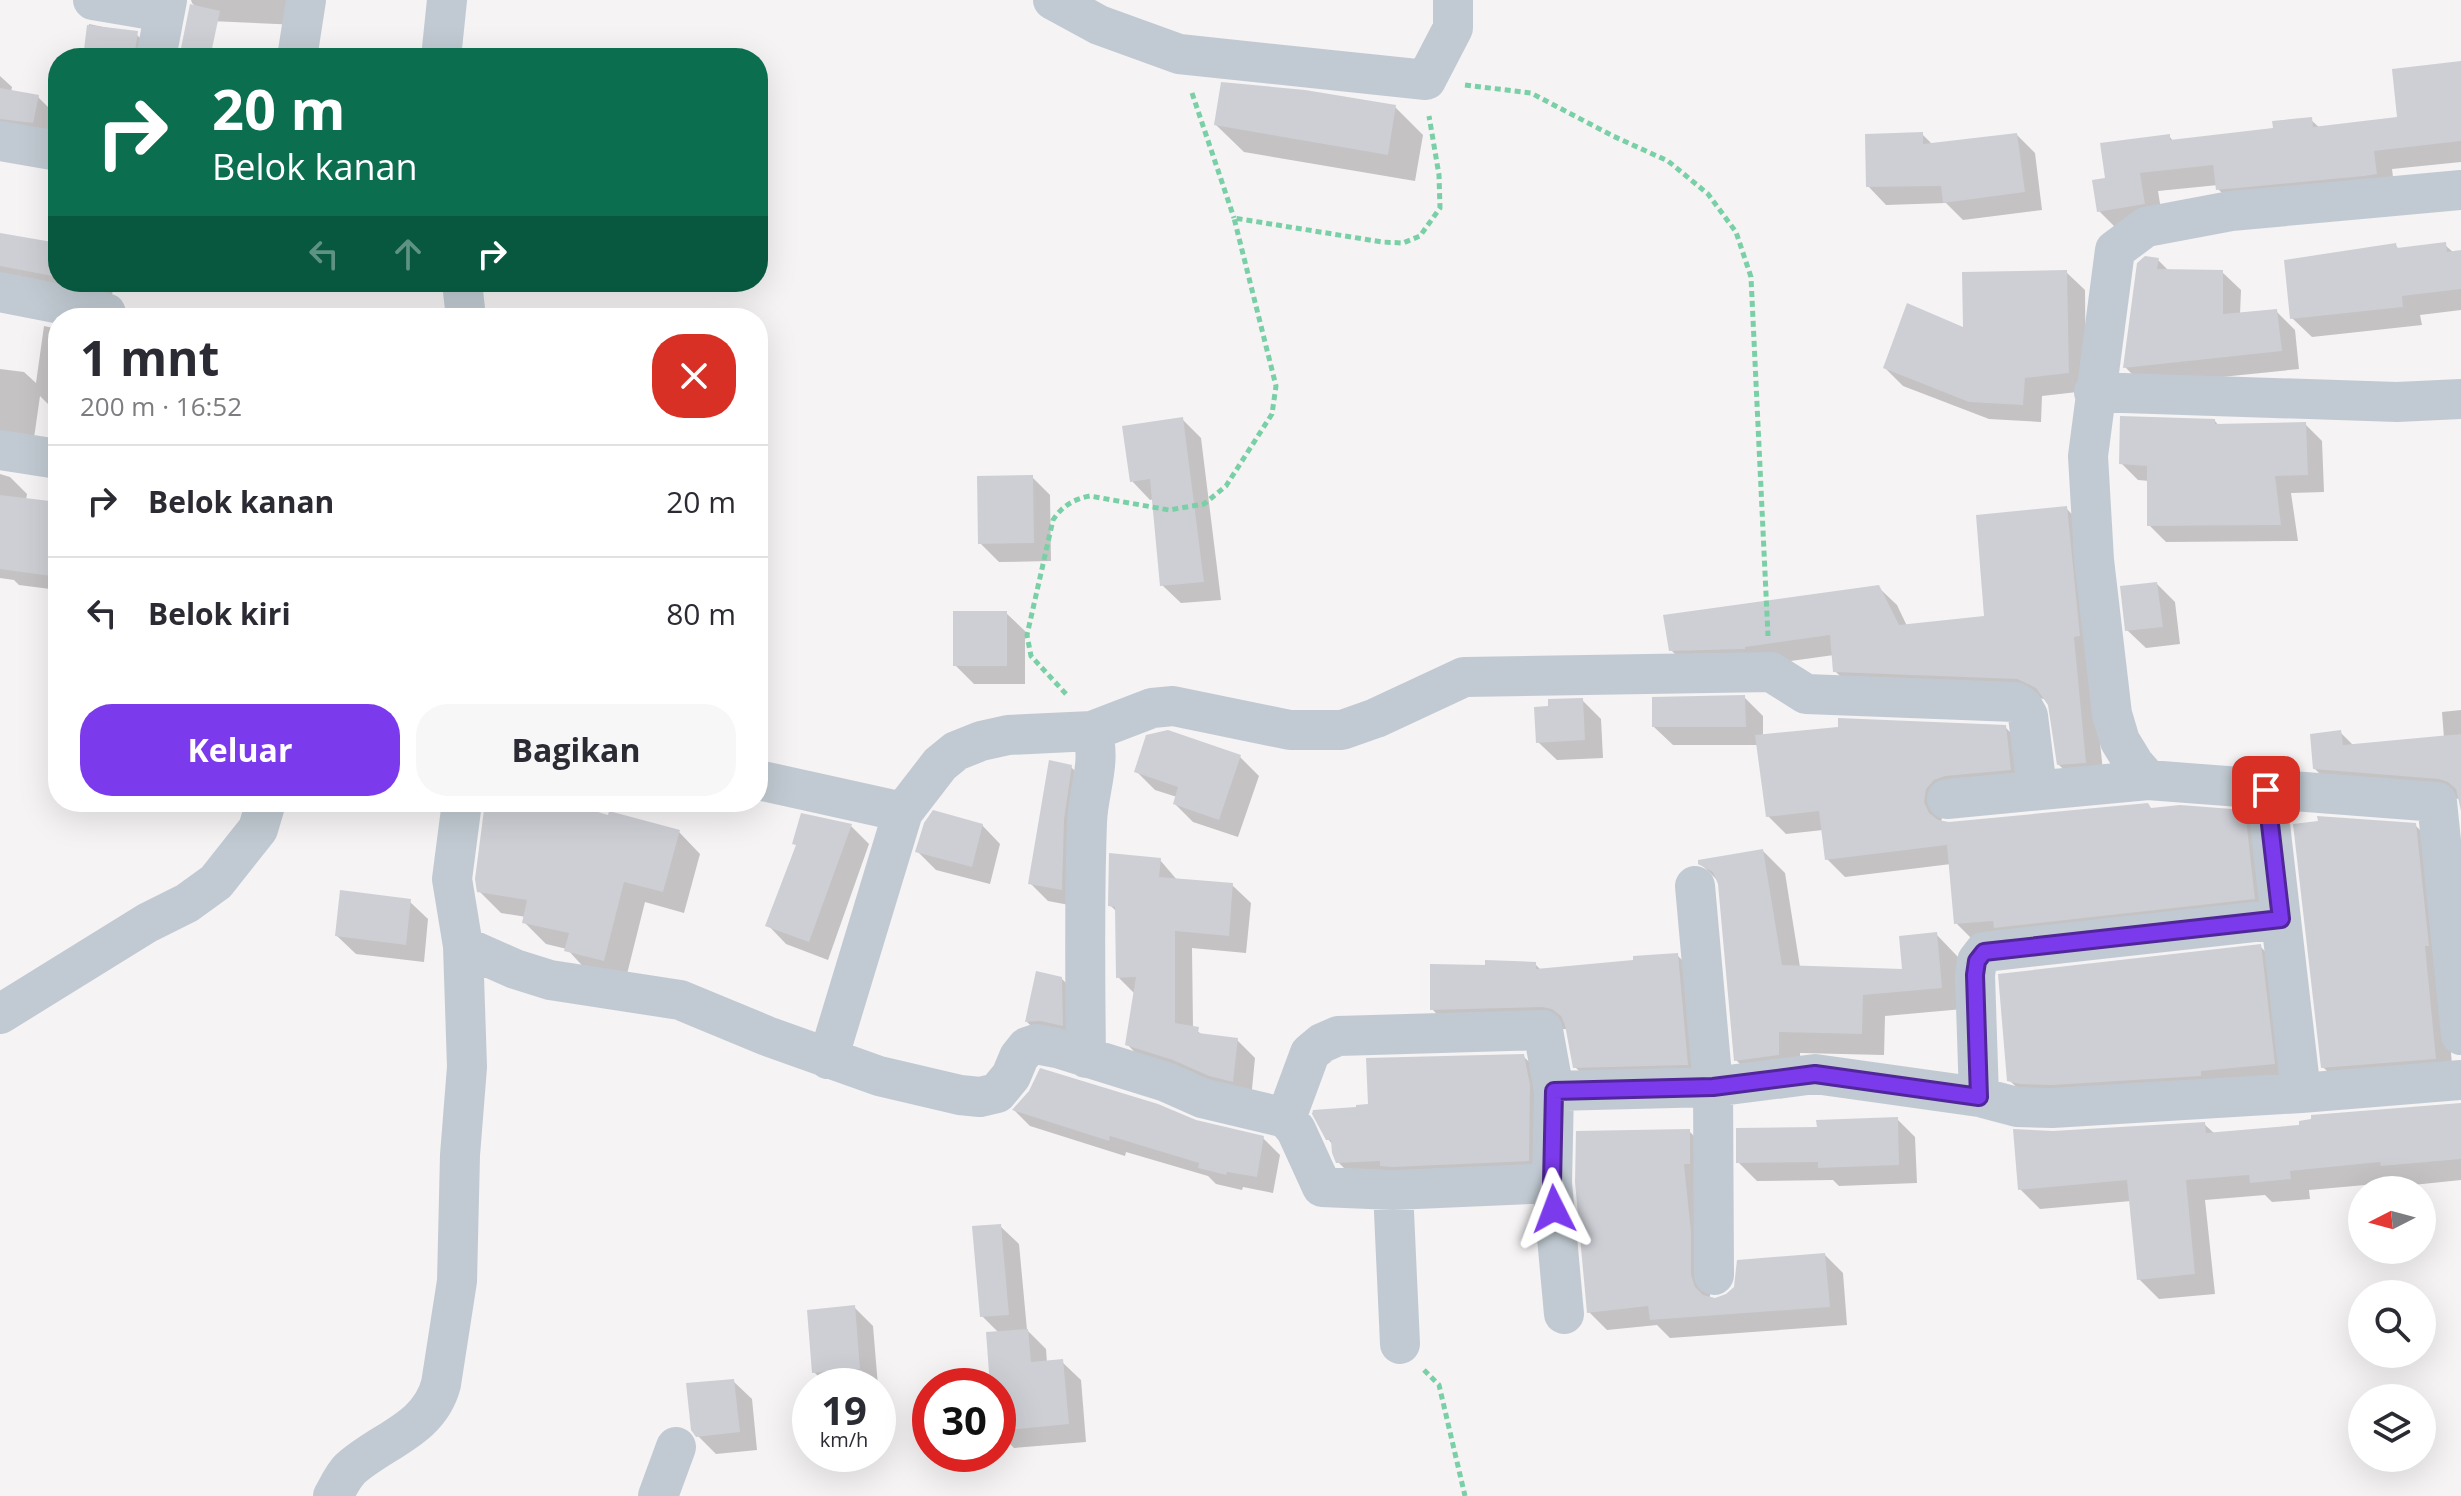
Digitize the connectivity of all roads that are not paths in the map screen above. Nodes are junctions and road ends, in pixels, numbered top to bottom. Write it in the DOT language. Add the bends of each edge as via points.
graph roads {
  1 [pos="93,0"];
  2 [pos="306,0"];
  3 [pos="447,0"];
  4 [pos="1053,0"];
  5 [pos="1453,0"];
  6 [pos="165,6"];
  7 [pos="158,48"];
  8 [pos="299,48"];
  9 [pos="442,48"];
  10 [pos="0,141"];
  11 [pos="48,149"];
  12 [pos="2461,190"];
  13 [pos="0,292"];
  14 [pos="108,304"];
  15 [pos="2094,392"];
  16 [pos="2461,399"];
  17 [pos="0,450"];
  18 [pos="48,457"];
  19 [pos="1092,731"];
  20 [pos="2148,780"];
  21 [pos="768,782"];
  22 [pos="2037,789"];
  23 [pos="2266,790"];
  24 [pos="1947,799"];
  25 [pos="263,812"];
  26 [pos="461,812"];
  27 [pos="903,812"];
  28 [pos="1695,886"];
  29 [pos="2281,919"];
  30 [pos="463,946"];
  31 [pos="0,1014"];
  32 [pos="2461,1035"];
  33 [pos="1086,1058"];
  34 [pos="828,1059"];
  35 [pos="2461,1080"];
  36 [pos="1713,1087"];
  37 [pos="1554,1091"];
  38 [pos="2301,1093"];
  39 [pos="1979,1097"];
  40 [pos="1286,1118"];
  41 [pos="1552,1183"];
  42 [pos="1393,1190"];
  43 [pos="1714,1275"];
  44 [pos="1564,1314"];
  45 [pos="1400,1344"];
  46 [pos="676,1447"];
  47 [pos="333,1496"];
  48 [pos="658,1496"];
  1 -- 6 [label="street"];
  2 -- 8 [label="street"];
  3 -- 9 [label="street"];
  4 -- 5 [label="street" via="1099,25 1179,54 1426,80 1453,28"];
  6 -- 7 [label="street"];
  10 -- 11 [label="street"];
  12 -- 15 [label="street" via="2231,211 2146,227 2115,250"];
  13 -- 14 [label="street"];
  15 -- 16 [label="street" via="2397,402"];
  15 -- 20 [label="street" via="2089,471 2112,714 2120,741"];
  17 -- 18 [label="street"];
  19 -- 22 [label="street" via="1152,708 1173,706 1290,730 1342,730 1464,677 1771,672 1806,694 2015,702 2028,716"];
  19 -- 27 [label="street" via="1008,735 956,751"];
  19 -- 33 [label="street" via="1097,757 1085,867"];
  20 -- 22 [label="street"];
  20 -- 23 [label="street"];
  21 -- 27 [label="street"];
  22 -- 24 [label="street"];
  23 -- 29 [label="street"];
  23 -- 32 [label="street" via="2437,802"];
  25 -- 31 [label="street" via="258,829 216,882"];
  26 -- 30 [label="street" via="452,879"];
  27 -- 34 [label="street"];
  28 -- 36 [label="street"];
  29 -- 38 [label="street"];
  29 -- 39 [label="street" via="1984,952 1975,975"];
  30 -- 34 [label="street" via="550,980 680,1000"];
  30 -- 47 [label="street" via="467,1067 459,1250 441,1384 428,1412 347,1471"];
  33 -- 34 [label="street" via="1036,1044 1027,1047 997,1093 980,1097 920,1087"];
  33 -- 40 [label="street" via="1202,1098"];
  35 -- 38 [label="street"];
  36 -- 37 [label="street"];
  36 -- 39 [label="street" via="1815,1074"];
  36 -- 43 [label="street"];
  37 -- 40 [label="street" via="1543,1030 1338,1036 1310,1053"];
  37 -- 41 [label="street"];
  38 -- 39 [label="street" via="2052,1108 2017,1107"];
  40 -- 42 [label="street" via="1322,1187"];
  41 -- 42 [label="street"];
  41 -- 44 [label="street"];
  42 -- 45 [label="street"];
  46 -- 48 [label="street"];
}
